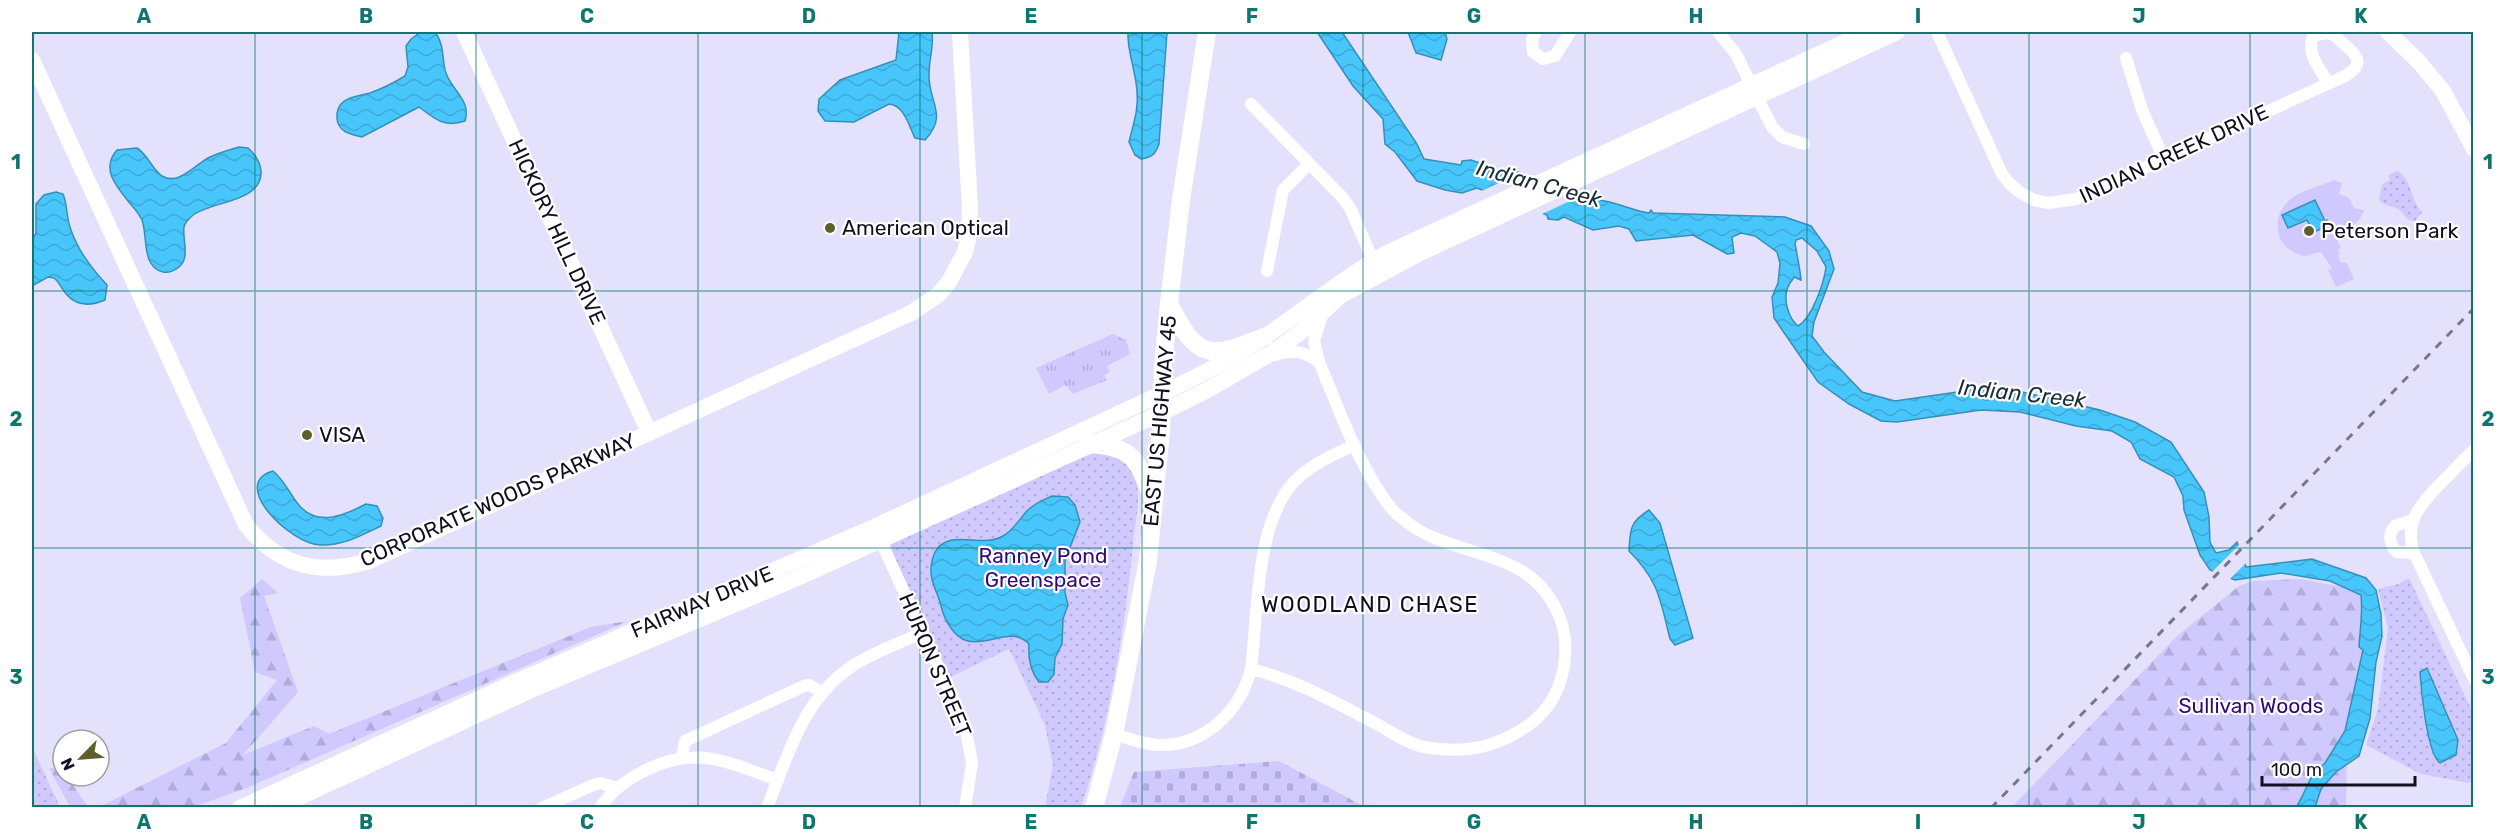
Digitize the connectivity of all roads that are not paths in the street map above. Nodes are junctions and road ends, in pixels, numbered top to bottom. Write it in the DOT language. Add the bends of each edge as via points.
graph roads {
  1 [pos="464,32"];
  2 [pos="960,32"];
  3 [pos="1207,32"];
  4 [pos="1536,32"];
  5 [pos="1570,32"];
  6 [pos="1718,32"];
  7 [pos="1867,32"];
  8 [pos="1897,32"];
  9 [pos="1936,32"];
  10 [pos="2388,32"];
  11 [pos="2404,32"];
  12 [pos="2126,58"];
  13 [pos="32,60"];
  14 [pos="2328,83"];
  15 [pos="2446,88"];
  16 [pos="1753,91"];
  17 [pos="1251,104"];
  18 [pos="2474,124"];
  19 [pos="1804,144"];
  20 [pos="2474,149"];
  21 [pos="2164,159"];
  22 [pos="1309,164"];
  23 [pos="1376,267"];
  24 [pos="1267,271"];
  25 [pos="1169,304"];
  26 [pos="1326,307"];
  27 [pos="1266,336"];
  28 [pos="1319,362"];
  29 [pos="1227,379"];
  30 [pos="1161,394"];
  31 [pos="1161,413"];
  32 [pos="649,432"];
  33 [pos="1089,444"];
  34 [pos="1355,446"];
  35 [pos="2474,450"];
  36 [pos="1154,501"];
  37 [pos="2412,520"];
  38 [pos="877,533"];
  39 [pos="2414,553"];
  40 [pos="923,632"];
  41 [pos="1251,669"];
  42 [pos="2474,680"];
  43 [pos="822,692"];
  44 [pos="1114,734"];
  45 [pos="682,757"];
  46 [pos="778,780"];
  47 [pos="617,788"];
  48 [pos="240,807"];
  49 [pos="276,807"];
  50 [pos="542,807"];
  51 [pos="600,807"];
  52 [pos="767,807"];
  53 [pos="966,807"];
  54 [pos="1094,807"];
  1 -- 32 [label="main road, HICKORY HILL DRIVE"];
  2 -- 32 [label="main road, CORPORATE WOODS PARKWAY" via="970,208 965,252 949,282 938,295 911,313"];
  3 -- 25 [label="main road, EAST US HIGHWAY 45"];
  4 -- 5 [label="street" via="1533,52 1549,59"];
  6 -- 16 [label="street" via="1736,54"];
  7 -- 16 [label="main road"];
  8 -- 16 [label="main road"];
  9 -- 21 [label="street, INDIAN CREEK DRIVE" via="2002,174 2021,193 2034,200 2065,202"];
  10 -- 15 [label="main road"];
  11 -- 15 [label="main road" via="2436,67"];
  12 -- 21 [label="street" via="2142,110"];
  13 -- 32 [label="main road, CORPORATE WOODS PARKWAY" via="241,516 254,536 286,560 322,569 369,561"];
  14 -- 21 [label="street, INDIAN CREEK DRIVE"];
  15 -- 18 [label="main road"];
  15 -- 20 [label="main road"];
  16 -- 19 [label="street" via="1772,127 1782,137"];
  16 -- 23 [label="main road"];
  17 -- 22 [label="street"];
  22 -- 23 [label="street" via="1350,208"];
  22 -- 24 [label="street" via="1283,190"];
  23 -- 26 [label="main road, FAIRWAY DRIVE"];
  23 -- 27 [label="main road, FAIRWAY DRIVE"];
  25 -- 27 [label="main road" via="1196,347 1214,352 1236,349"];
  25 -- 30 [label="main road, EAST US HIGHWAY 45"];
  26 -- 28 [label="street" via="1314,341"];
  26 -- 29 [label="main road, FAIRWAY DRIVE" via="1302,332"];
  27 -- 30 [label="main road, FAIRWAY DRIVE"];
  28 -- 29 [label="street" via="1300,351 1288,351 1244,376"];
  28 -- 34 [label="street"];
  29 -- 31 [label="main road, FAIRWAY DRIVE"];
  30 -- 31 [label="main road, EAST US HIGHWAY 45"];
  30 -- 38 [label="main road, FAIRWAY DRIVE"];
  31 -- 33 [label="main road, FAIRWAY DRIVE"];
  31 -- 36 [label="main road, EAST US HIGHWAY 45"];
  33 -- 36 [label="main road" via="1108,445 1127,453 1143,474"];
  33 -- 38 [label="main road, FAIRWAY DRIVE"];
  34 -- 41 [label="street" via="1316,465 1293,483 1275,508 1266,537"];
  34 -- 41 [label="street" via="1392,510 1416,529 1511,563 1550,595 1562,620 1566,657 1549,705 1531,725 1506,739 1455,752 1421,746 1309,688"];
  35 -- 37 [label="street" via="2423,501"];
  36 -- 44 [label="main road, EAST US HIGHWAY 45" via="1148,561"];
  37 -- 39 [label="street"];
  37 -- 39 [label="street" via="2395,526 2390,538 2397,552"];
  38 -- 40 [label="street, HURON STREET"];
  38 -- 48 [label="main road, FAIRWAY DRIVE" via="511,684"];
  38 -- 49 [label="main road, FAIRWAY DRIVE" via="795,579 529,692"];
  39 -- 42 [label="street"];
  40 -- 43 [label="street" via="862,660"];
  40 -- 53 [label="street, HURON STREET" via="968,736 972,763"];
  41 -- 44 [label="street" via="1235,706 1195,738 1160,745"];
  43 -- 45 [label="street" via="804,686 685,741"];
  43 -- 46 [label="street" via="803,721"];
  44 -- 54 [label="main road, EAST US HIGHWAY 45"];
  45 -- 46 [label="street" via="717,759"];
  45 -- 47 [label="street" via="659,763"];
  46 -- 52 [label="street"];
  47 -- 50 [label="street" via="593,785"];
  47 -- 51 [label="street"];
}
